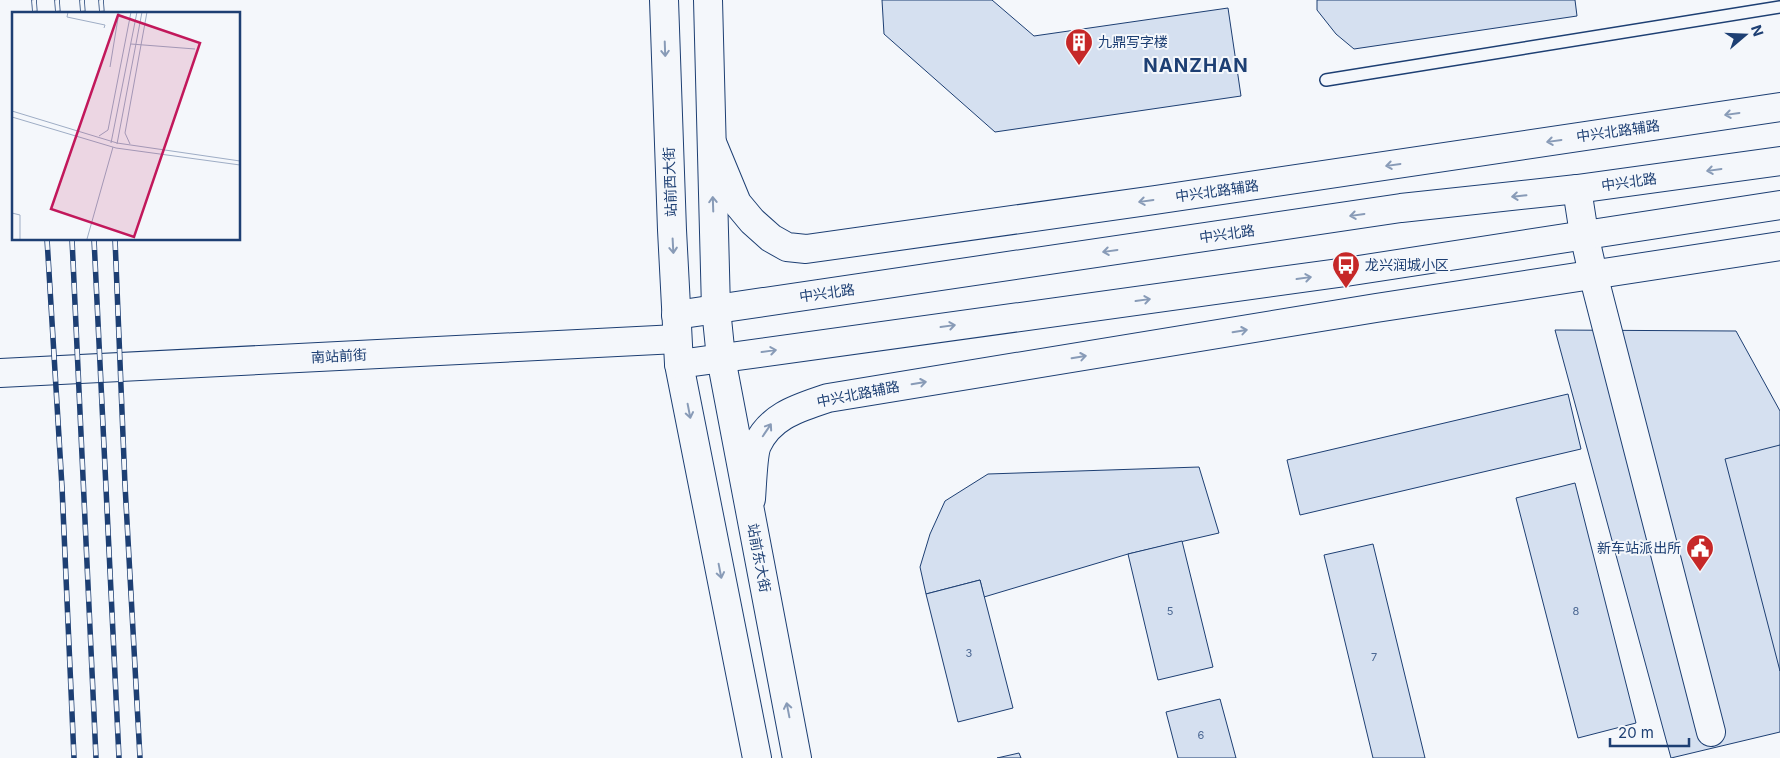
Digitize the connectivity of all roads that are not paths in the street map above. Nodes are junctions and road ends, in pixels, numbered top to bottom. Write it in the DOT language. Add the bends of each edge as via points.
graph roads {
  1 [pos="664,0"];
  2 [pos="708,0"];
  3 [pos="1780,7"];
  4 [pos="1326,80"];
  5 [pos="1780,107"];
  6 [pos="711,141"];
  7 [pos="1780,161"];
  8 [pos="1576,189"];
  9 [pos="1780,205"];
  10 [pos="1584,234"];
  11 [pos="1780,246"];
  12 [pos="1593,274"];
  13 [pos="716,310"];
  14 [pos="678,339"];
  15 [pos="721,358"];
  16 [pos="0,373"];
  17 [pos="750,510"];
  18 [pos="1711,732"];
  19 [pos="757,758"];
  20 [pos="796,758"];
  1 -- 14 [label="main road, 站前西大街, one-way"];
  2 -- 6 [label="main road"];
  3 -- 4 [label="lane"];
  5 -- 6 [label="main road, 中兴北路辅路, one-way" via="806,249 787,246 771,238 752,221 737,203"];
  13 -- 6 [label="main road, one-way"];
  7 -- 8 [label="main road, 中兴北路, one-way"];
  8 -- 10 [label="main road"];
  8 -- 13 [label="main road, 中兴北路, one-way" via="1401,208"];
  9 -- 10 [label="main road"];
  10 -- 12 [label="main road"];
  15 -- 10 [label="main road, one-way" via="1346,272"];
  11 -- 12 [label="main road, 中兴北路辅路"];
  17 -- 12 [label="main road, 中兴北路辅路, one-way" via="756,446 773,421 828,398"];
  12 -- 18 [label="main road"];
  13 -- 14 [label="main road, 中兴北路"];
  13 -- 15 [label="main road"];
  14 -- 15 [label="main road"];
  14 -- 16 [label="main road, 南站前街"];
  14 -- 19 [label="main road, one-way"];
  15 -- 17 [label="main road, 站前东大街"];
  20 -- 17 [label="main road, 站前东大街, one-way"];
}
